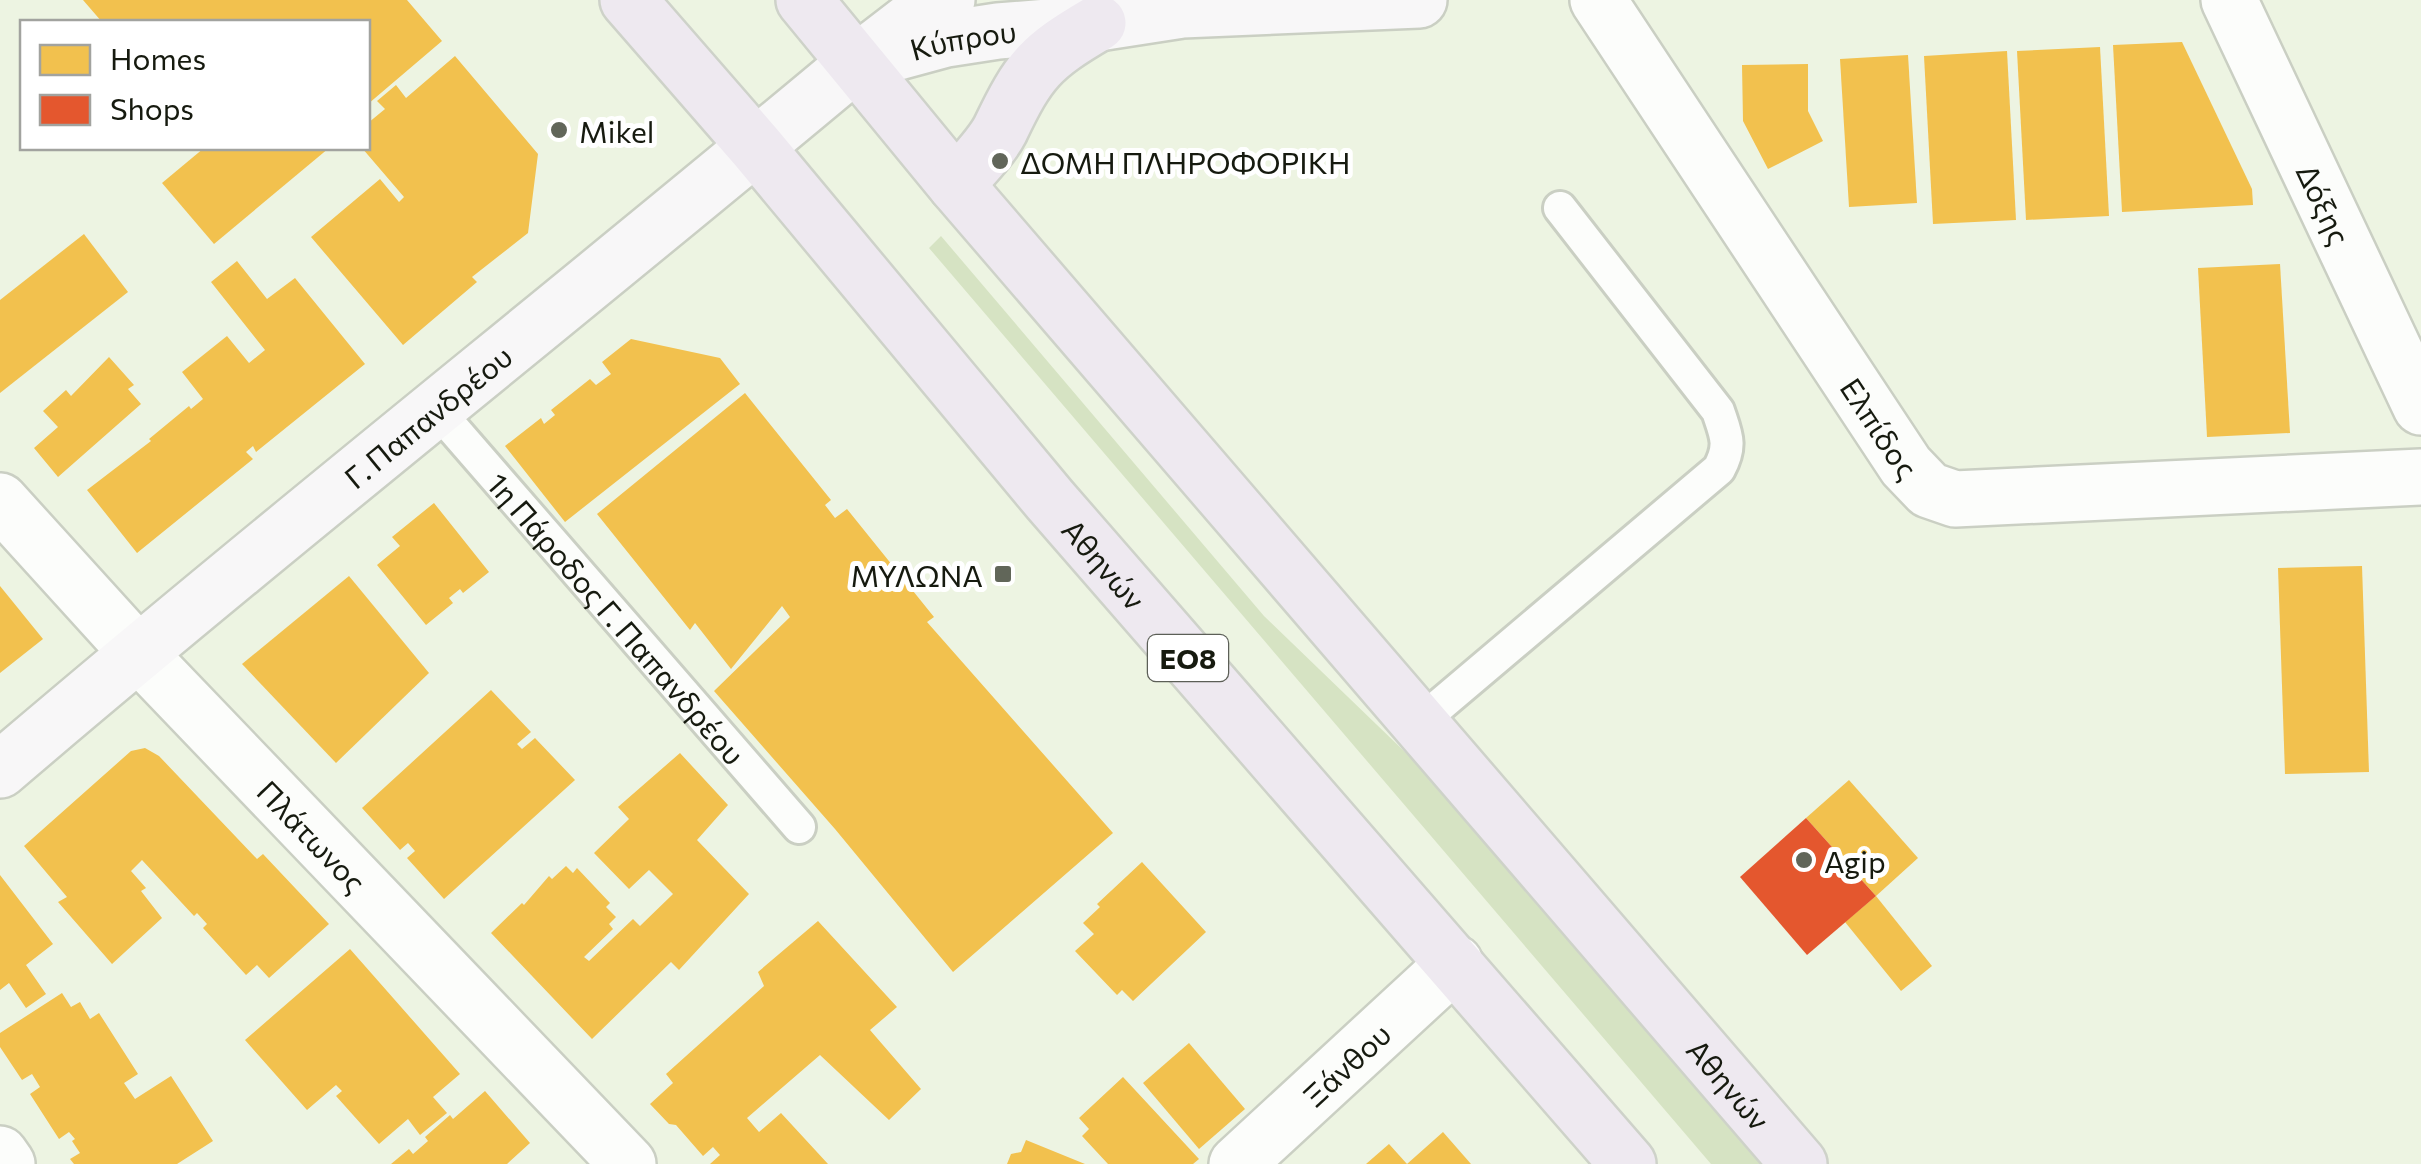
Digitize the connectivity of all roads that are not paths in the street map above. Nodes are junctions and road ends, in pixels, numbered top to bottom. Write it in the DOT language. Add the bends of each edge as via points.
graph roads {
  1 [pos="628,0"];
  2 [pos="804,0"];
  3 [pos="946,0"];
  4 [pos="1419,0"];
  5 [pos="1598,0"];
  6 [pos="2229,0"];
  7 [pos="1140,11"];
  8 [pos="856,64"];
  9 [pos="756,147"];
  10 [pos="956,185"];
  11 [pos="1560,208"];
  12 [pos="2421,408"];
  13 [pos="437,410"];
  14 [pos="2421,477"];
  15 [pos="0,501"];
  16 [pos="138,653"];
  17 [pos="1420,722"];
  18 [pos="0,770"];
  19 [pos="799,827"];
  20 [pos="1455,963"];
  21 [pos="0,1154"];
  22 [pos="606,1156"];
  23 [pos="6,1164"];
  24 [pos="1236,1164"];
  25 [pos="1628,1164"];
  26 [pos="1799,1164"];
  1 -- 9 [label="highway, Αθηνών / ΕΟ8"];
  2 -- 8 [label="highway, Αθηνών"];
  3 -- 8 [label="street, Κύπρου"];
  4 -- 7 [label="street, Κύπρου"];
  5 -- 14 [label="street, Ελπίδος" via="1928,490 1956,499"];
  6 -- 12 [label="street, Δόξης"];
  7 -- 8 [label="street, Κύπρου" via="946,40"];
  7 -- 10 [label="highway" via="1058,46 1036,66 999,132"];
  8 -- 9 [label="street, Γ. Παπανδρέου"];
  8 -- 10 [label="highway, Αθηνών"];
  9 -- 13 [label="street, Γ. Παπανδρέου"];
  9 -- 20 [label="highway, Αθηνών / ΕΟ8" via="1050,500"];
  10 -- 17 [label="highway, Αθηνών"];
  11 -- 17 [label="lane" via="1718,411 1728,454 1719,469"];
  13 -- 16 [label="street, Γ. Παπανδρέου"];
  13 -- 19 [label="lane, 1η Πάροδος Γ. Παπανδρέου"];
  15 -- 16 [label="street, Πλάτωνος"];
  16 -- 18 [label="street, Γ. Παπανδρέου"];
  16 -- 22 [label="street, Πλάτωνος"];
  17 -- 26 [label="highway, Αθηνών"];
  20 -- 24 [label="street, Ξάνθου"];
  20 -- 25 [label="highway, Αθηνών / ΕΟ8"];
  21 -- 23 [label="street"];
}
